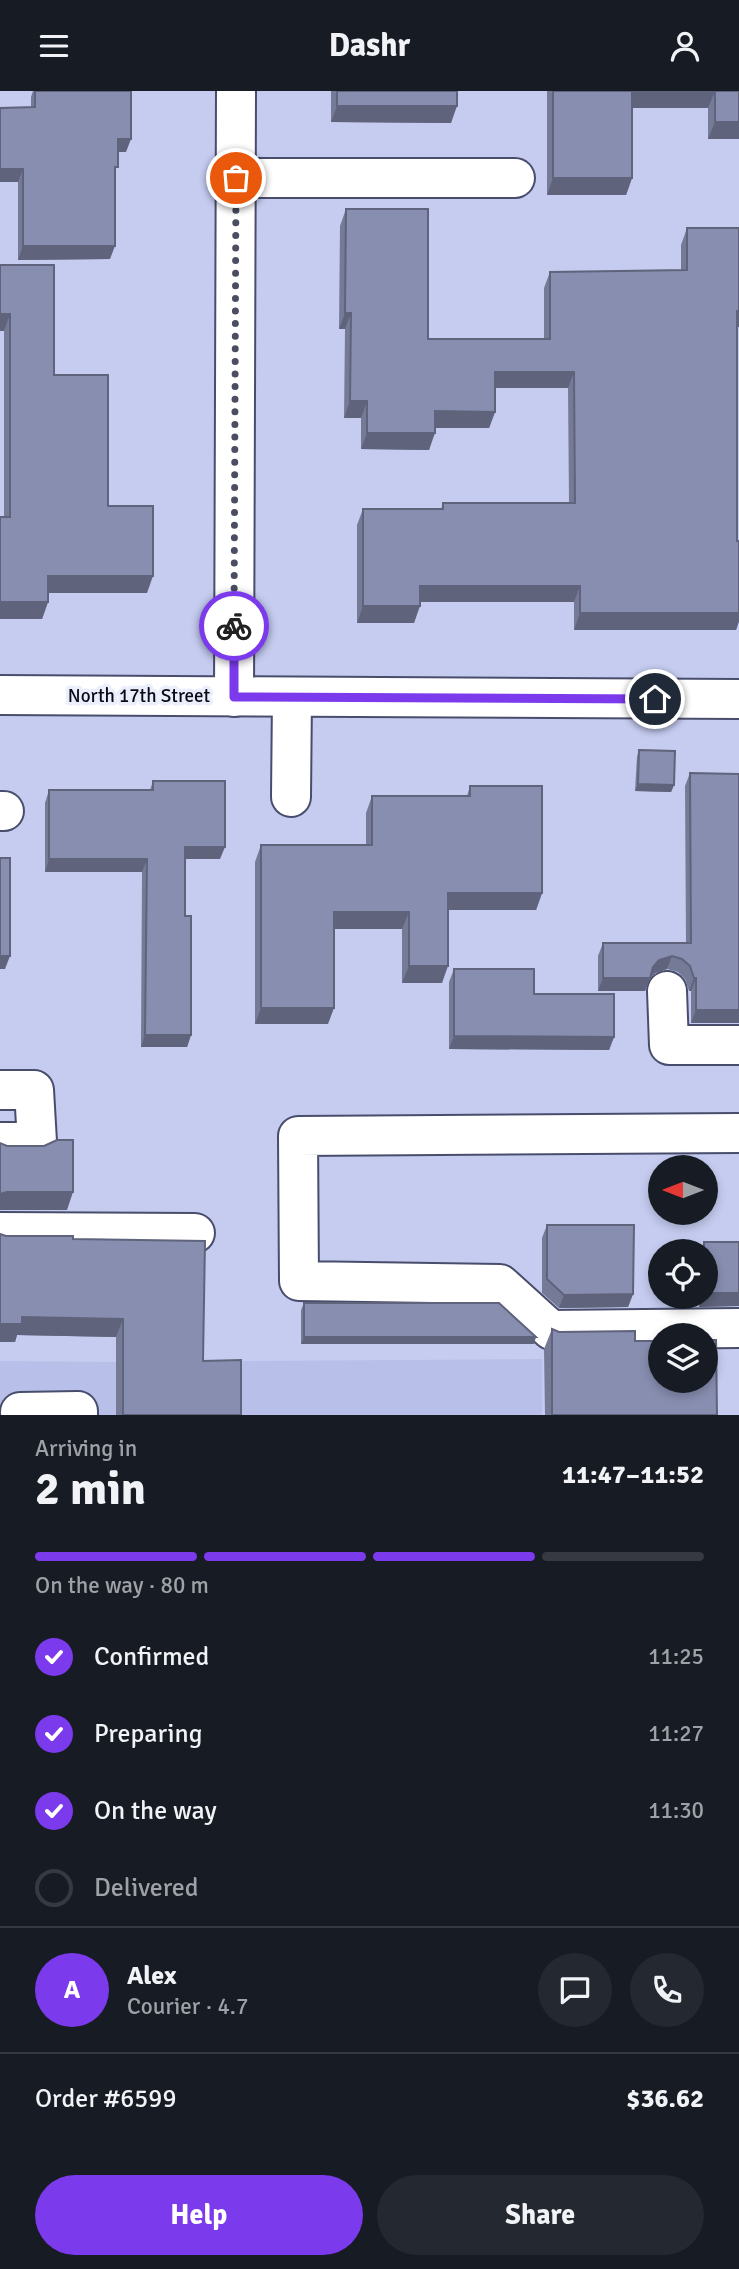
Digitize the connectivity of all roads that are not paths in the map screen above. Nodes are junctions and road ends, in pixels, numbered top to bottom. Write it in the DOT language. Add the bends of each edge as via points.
graph roads {
  1 [pos="236,91"];
  2 [pos="236,178"];
  3 [pos="515,178"];
  4 [pos="0,695"];
  5 [pos="234,697"];
  6 [pos="292,697"];
  7 [pos="739,699"];
  8 [pos="291,797"];
  9 [pos="667,991"];
  10 [pos="739,1045"];
  11 [pos="0,1090"];
  12 [pos="739,1133"];
  13 [pos="0,1142"];
  14 [pos="0,1232"];
  15 [pos="195,1233"];
  16 [pos="739,1328"];
  17 [pos="20,1412"];
  18 [pos="78,1415"];
  1 -- 2 [label="street"];
  2 -- 3 [label="street"];
  2 -- 5 [label="street"];
  4 -- 5 [label="street, North 17th Street"];
  5 -- 6 [label="street, North 17th Street"];
  6 -- 7 [label="street, North 17th Street"];
  6 -- 8 [label="street"];
  9 -- 10 [label="street" via="669,1045"];
  11 -- 13 [label="street" via="34,1090 37,1142"];
  12 -- 16 [label="street" via="298,1136 298,1162 299,1281 500,1284 551,1329"];
  14 -- 15 [label="street"];
  17 -- 18 [label="street" via="78,1411"];
}
